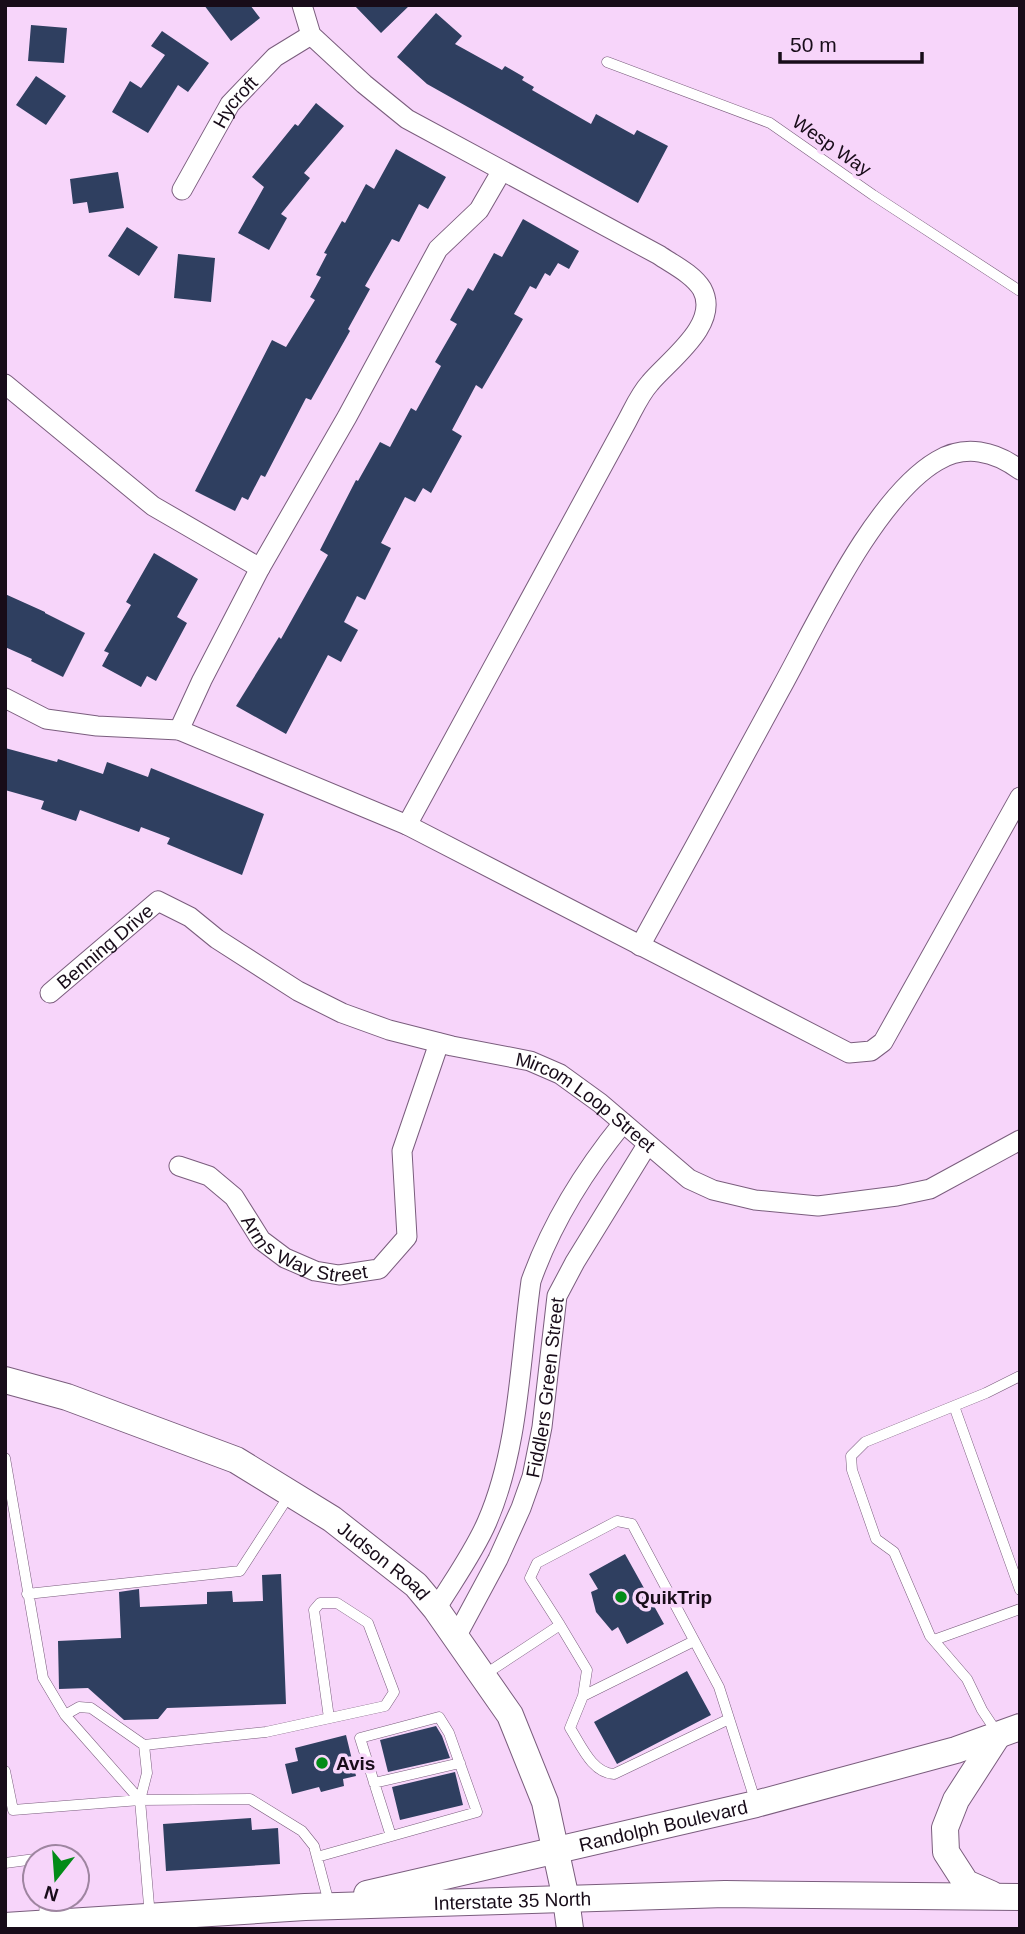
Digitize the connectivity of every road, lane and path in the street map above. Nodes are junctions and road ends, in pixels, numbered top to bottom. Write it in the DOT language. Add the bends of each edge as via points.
graph roads {
  1 [pos="302,5"];
  2 [pos="311,35"];
  3 [pos="607,62"];
  4 [pos="501,172"];
  5 [pos="182,190"];
  6 [pos="1020,291"];
  7 [pos="5,384"];
  8 [pos="1020,470"];
  9 [pos="260,568"];
  10 [pos="5,698"];
  11 [pos="179,730"];
  12 [pos="1020,797"];
  13 [pos="407,825"];
  14 [pos="158,901"];
  15 [pos="640,946"];
  16 [pos="50,993"];
  17 [pos="439,1043"];
  18 [pos="623,1123"];
  19 [pos="1020,1140"];
  20 [pos="647,1145"];
  21 [pos="179,1166"];
  22 [pos="1020,1377"];
  23 [pos="5,1380"];
  24 [pos="954,1406"];
  25 [pos="5,1458"];
  26 [pos="291,1493"];
  27 [pos="1020,1590"];
  28 [pos="27,1594"];
  29 [pos="436,1609"];
  30 [pos="1020,1609"];
  31 [pos="560,1625"];
  32 [pos="456,1637"];
  33 [pos="934,1640"];
  34 [pos="694,1641"];
  35 [pos="483,1675"];
  36 [pos="583,1696"];
  37 [pos="65,1715"];
  38 [pos="329,1718"];
  39 [pos="729,1719"];
  40 [pos="1009,1731"];
  41 [pos="144,1745"];
  42 [pos="460,1763"];
  43 [pos="5,1771"];
  44 [pos="374,1783"];
  45 [pos="140,1800"];
  46 [pos="756,1804"];
  47 [pos="9,1811"];
  48 [pos="391,1836"];
  49 [pos="557,1851"];
  50 [pos="317,1857"];
  51 [pos="1008,1897"];
  52 [pos="566,1899"];
  53 [pos="317,1905"];
  54 [pos="40,1913"];
  55 [pos="80,1913"];
  56 [pos="150,1917"];
  57 [pos="5,1926"];
  58 [pos="570,1929"];
  1 -- 2 [label="street"];
  2 -- 4 [label="street" via="407,119"];
  2 -- 5 [label="street, Hycroft" via="275,57 230,104"];
  3 -- 6 [label="lane, Wesp Way" via="770,123"];
  4 -- 9 [label="street" via="480,210 438,250"];
  4 -- 13 [label="street" via="659,255 688,274 706,302 696,336 647,386"];
  7 -- 9 [label="street" via="153,506"];
  8 -- 15 [label="street" via="991,453 963,451 938,460 917,475 886,507 843,576"];
  9 -- 11 [label="street"];
  10 -- 11 [label="street" via="46,719"];
  11 -- 13 [label="street"];
  12 -- 15 [label="street" via="883,1042 871,1051 849,1053"];
  13 -- 15 [label="street"];
  14 -- 16 [label="street, Benning Drive"];
  14 -- 17 [label="street, Mircom Loop Street" via="190,917 298,991 377,1026"];
  17 -- 18 [label="street, Mircom Loop Street" via="530,1060 561,1074"];
  17 -- 21 [label="street, Arms Way Street" via="402,1151 407,1237 380,1269 339,1275 285,1258 261,1240 234,1197 209,1176"];
  18 -- 20 [label="street, Mircom Loop Street"];
  18 -- 29 [label="street, Fiddlers Green Street" via="582,1178 539,1258 531,1281 500,1488 486,1523"];
  19 -- 20 [label="street, Mircom Loop Street" via="930,1189 818,1206 755,1200 713,1190 689,1179"];
  20 -- 32 [label="street, Fiddlers Green Street" via="558,1296 532,1477 498,1559"];
  22 -- 24 [label="lane"];
  23 -- 26 [label="main road, Judson Road" via="67,1397 236,1460"];
  24 -- 27 [label="lane"];
  24 -- 33 [label="lane" via="864,1442 851,1456 876,1539 894,1552"];
  25 -- 28 [label="lane"];
  26 -- 28 [label="lane" via="240,1571"];
  26 -- 29 [label="main road, Judson Road" via="332,1518 416,1585"];
  28 -- 37 [label="lane" via="43,1678"];
  29 -- 32 [label="main road, Judson Road"];
  30 -- 33 [label="lane"];
  31 -- 34 [label="lane" via="530,1578 537,1563 617,1521 632,1524"];
  31 -- 35 [label="lane"];
  31 -- 36 [label="lane" via="587,1670"];
  32 -- 35 [label="main road, Judson Road"];
  33 -- 40 [label="lane" via="967,1679 982,1710"];
  34 -- 36 [label="lane"];
  34 -- 39 [label="lane" via="719,1687"];
  35 -- 49 [label="main road, Judson Road" via="510,1715 531,1764"];
  36 -- 39 [label="lane" via="570,1728 604,1774 614,1774"];
  37 -- 41 [label="lane" via="79,1707 91,1707"];
  37 -- 45 [label="lane"];
  38 -- 38 [label="lane" via="385,1706 394,1692 368,1623 337,1603 320,1604 313,1611"];
  38 -- 41 [label="lane" via="266,1732"];
  39 -- 46 [label="lane"];
  40 -- 46 [label="main road, Randolph Boulevard" via="956,1750"];
  40 -- 51 [label="main road" via="956,1800 944,1828 946,1852 966,1883"];
  41 -- 45 [label="lane" via="148,1773"];
  42 -- 44 [label="lane"];
  42 -- 44 [label="lane" via="439,1717 360,1738"];
  42 -- 48 [label="lane" via="477,1812"];
  43 -- 47 [label="lane"];
  44 -- 48 [label="lane"];
  45 -- 47 [label="lane"];
  45 -- 50 [label="lane" via="250,1799 302,1831"];
  45 -- 56 [label="lane"];
  46 -- 49 [label="main road, Randolph Boulevard"];
  48 -- 50 [label="lane"];
  49 -- 52 [label="main road, Judson Road"];
  49 -- 53 [label="main road, Randolph Boulevard"];
  50 -- 53 [label="lane"];
  51 -- 52 [label="main road, Interstate 35 North" via="726,1894"];
  52 -- 53 [label="main road, Interstate 35 North"];
  52 -- 58 [label="main road, Judson Road"];
  53 -- 56 [label="main road, Interstate 35 North"];
  54 -- 57 [label="main road, Interstate 35 North"];
  55 -- 56 [label="main road, Interstate 35 North"];
}
